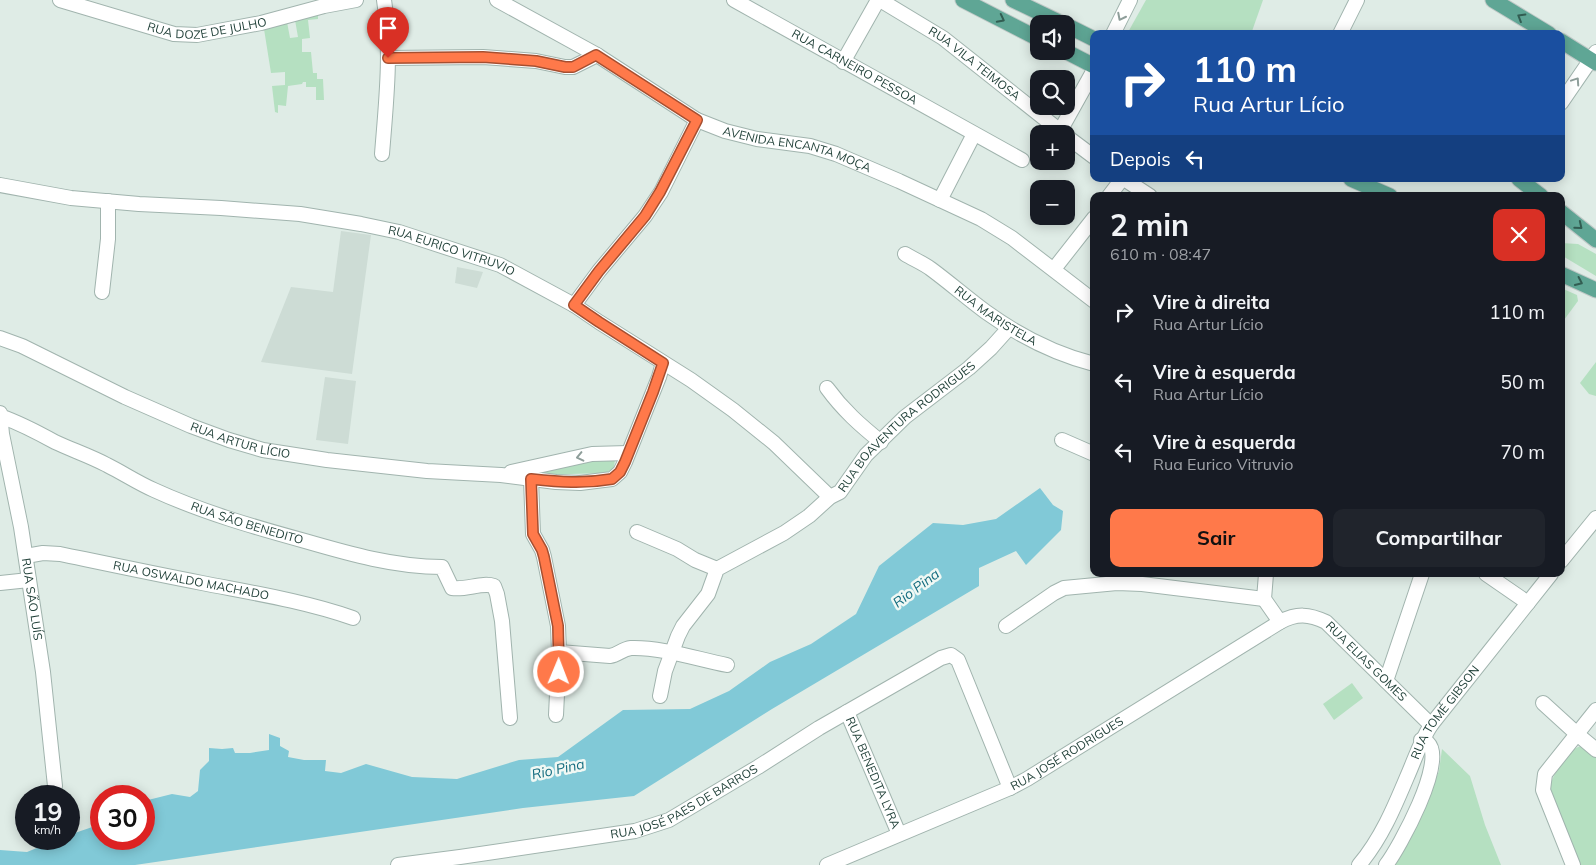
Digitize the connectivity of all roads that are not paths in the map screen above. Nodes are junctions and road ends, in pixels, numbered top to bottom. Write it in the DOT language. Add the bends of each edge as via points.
graph roads {
  1 [pos="60,0"];
  2 [pos="356,0"];
  3 [pos="384,0"];
  4 [pos="498,0"];
  5 [pos="734,0"];
  6 [pos="879,0"];
  7 [pos="963,0"];
  8 [pos="1013,0"];
  9 [pos="1130,0"];
  10 [pos="1357,0"];
  11 [pos="1493,0"];
  12 [pos="1044,15"];
  13 [pos="1075,30"];
  14 [pos="1115,30"];
  15 [pos="1342,30"];
  16 [pos="1542,30"];
  17 [pos="1030,34"];
  18 [pos="1090,37"];
  19 [pos="1565,44"];
  20 [pos="596,55"];
  21 [pos="1075,56"];
  22 [pos="388,58"];
  23 [pos="1594,58"];
  24 [pos="844,62"];
  25 [pos="1090,64"];
  26 [pos="1090,78"];
  27 [pos="1565,98"];
  28 [pos="697,120"];
  29 [pos="1052,125"];
  30 [pos="1067,125"];
  31 [pos="974,134"];
  32 [pos="1075,143"];
  33 [pos="382,154"];
  34 [pos="1090,154"];
  35 [pos="1022,160"];
  36 [pos="1121,182"];
  37 [pos="1128,182"];
  38 [pos="1358,182"];
  39 [pos="1523,182"];
  40 [pos="0,186"];
  41 [pos="1112,192"];
  42 [pos="1144,192"];
  43 [pos="1381,192"];
  44 [pos="1536,192"];
  45 [pos="940,200"];
  46 [pos="108,201"];
  47 [pos="1565,215"];
  48 [pos="1090,223"];
  49 [pos="1596,240"];
  50 [pos="904,254"];
  51 [pos="1054,269"];
  52 [pos="1565,276"];
  53 [pos="1596,290"];
  54 [pos="102,292"];
  55 [pos="1090,298"];
  56 [pos="574,305"];
  57 [pos="1009,328"];
  58 [pos="0,338"];
  59 [pos="663,363"];
  60 [pos="1090,363"];
  61 [pos="826,388"];
  62 [pos="0,415"];
  63 [pos="1062,440"];
  64 [pos="881,442"];
  65 [pos="1090,452"];
  66 [pos="628,453"];
  67 [pos="544,465"];
  68 [pos="500,475"];
  69 [pos="531,479"];
  70 [pos="546,481"];
  71 [pos="830,497"];
  72 [pos="1596,518"];
  73 [pos="637,532"];
  74 [pos="26,556"];
  75 [pos="1565,556"];
  76 [pos="717,569"];
  77 [pos="1266,577"];
  78 [pos="1421,577"];
  79 [pos="1490,577"];
  80 [pos="1549,577"];
  81 [pos="29,580"];
  82 [pos="0,583"];
  83 [pos="1264,599"];
  84 [pos="1528,603"];
  85 [pos="354,618"];
  86 [pos="1286,619"];
  87 [pos="1006,626"];
  88 [pos="559,652"];
  89 [pos="670,653"];
  90 [pos="727,665"];
  91 [pos="1386,681"];
  92 [pos="660,696"];
  93 [pos="1543,703"];
  94 [pos="1596,710"];
  95 [pos="847,712"];
  96 [pos="556,715"];
  97 [pos="510,718"];
  98 [pos="1431,725"];
  99 [pos="1577,734"];
  100 [pos="1422,740"];
  101 [pos="1596,750"];
  102 [pos="55,785"];
  103 [pos="1010,788"];
  104 [pos="899,834"];
  105 [pos="460,861"];
  106 [pos="398,865"];
  107 [pos="827,865"];
  108 [pos="1360,865"];
  109 [pos="1386,865"];
  110 [pos="1573,865"];
  1 -- 2 [label="street, RUA DOZE DE JULHO" via="174,34 197,35"];
  3 -- 22 [label="street"];
  4 -- 20 [label="street, AVENIDA ENCANTA MOÇA"];
  5 -- 24 [label="street, RUA CARNEIRO PESSOA"];
  6 -- 24 [label="street"];
  6 -- 29 [label="street, RUA VILA TEIMOSA" via="943,38"];
  7 -- 17 [label="main road, one-way"];
  8 -- 12 [label="main road"];
  9 -- 14 [label="street, one-way"];
  10 -- 15 [label="street"];
  16 -- 11 [label="main road, one-way"];
  13 -- 18 [label="main road"];
  19 -- 23 [label="main road"];
  20 -- 22 [label="street" via="573,67 483,57"];
  20 -- 28 [label="street, AVENIDA ENCANTA MOÇA"];
  21 -- 25 [label="main road"];
  22 -- 33 [label="street"];
  27 -- 23 [label="street, one-way"];
  24 -- 31 [label="street, RUA CARNEIRO PESSOA"];
  26 -- 30 [label="street"];
  28 -- 45 [label="street, AVENIDA ENCANTA MOÇA" via="757,139 810,146 836,154"];
  28 -- 56 [label="street" via="645,216"];
  31 -- 35 [label="street, RUA CARNEIRO PESSOA"];
  31 -- 45 [label="street"];
  32 -- 34 [label="street, RUA VILA TEIMOSA"];
  36 -- 41 [label="street"];
  37 -- 42 [label="street"];
  38 -- 43 [label="main road"];
  39 -- 44 [label="main road"];
  40 -- 46 [label="street, RUA EURICO VITRUVIO"];
  45 -- 51 [label="street, AVENIDA ENCANTA MOÇA" via="1012,238"];
  46 -- 54 [label="street" via="108,239"];
  46 -- 56 [label="street, RUA EURICO VITRUVIO" via="300,214 399,232 500,265"];
  47 -- 49 [label="main road, one-way"];
  48 -- 51 [label="street"];
  50 -- 57 [label="street, RUA MARISTELA" via="929,267"];
  51 -- 55 [label="street, AVENIDA ENCANTA MOÇA"];
  52 -- 53 [label="main road, one-way"];
  56 -- 59 [label="street, RUA EURICO VITRUVIO"];
  57 -- 60 [label="street, RUA MARISTELA"];
  57 -- 64 [label="street, RUA BOAVENTURA RODRIGUES" via="986,353 905,417"];
  58 -- 68 [label="street, RUA ARTUR LÍCIO" via="190,426 263,450 427,471"];
  59 -- 66 [label="street, RUA ARTUR LÍCIO"];
  59 -- 71 [label="street, RUA EURICO VITRUVIO" via="733,410 774,443"];
  61 -- 64 [label="street" via="841,407"];
  62 -- 74 [label="street, RUA SÃO LUÍS"];
  62 -- 97 [label="street, RUA SÃO BENEDITO" via="153,490 212,513 349,554 404,565 442,568 452,588 492,584 496,589 502,621"];
  63 -- 65 [label="street"];
  64 -- 71 [label="street, RUA BOAVENTURA RODRIGUES" via="866,456 840,492"];
  66 -- 67 [label="street, RUA ARTUR LÍCIO, one-way" via="592,454"];
  66 -- 70 [label="street, RUA ARTUR LÍCIO" via="620,472 612,479 580,483"];
  67 -- 68 [label="street, RUA ARTUR LÍCIO"];
  67 -- 70 [label="street"];
  68 -- 69 [label="street, RUA ARTUR LÍCIO"];
  69 -- 70 [label="street, RUA ARTUR LÍCIO"];
  69 -- 88 [label="street" via="533,534 548,572 558,626"];
  71 -- 76 [label="street, RUA BOAVENTURA RODRIGUES" via="803,520"];
  72 -- 75 [label="street"];
  73 -- 76 [label="street"];
  74 -- 81 [label="street, RUA SÃO LUÍS"];
  74 -- 85 [label="street, RUA OSWALDO MACHADO" via="60,554 254,592"];
  76 -- 89 [label="street" via="708,594 682,626"];
  77 -- 83 [label="street"];
  78 -- 91 [label="street"];
  79 -- 84 [label="street"];
  80 -- 84 [label="street, RUA TOMÉ GIBSON"];
  81 -- 82 [label="street"];
  81 -- 102 [label="street, RUA SÃO LUÍS"];
  83 -- 86 [label="street"];
  83 -- 87 [label="street" via="1142,584 1064,588"];
  84 -- 98 [label="street, RUA TOMÉ GIBSON"];
  86 -- 91 [label="street, RUA ELIAS GOMES" via="1313,616 1326,622"];
  86 -- 103 [label="street, RUA JOSÉ RODRIGUES"];
  88 -- 89 [label="street" via="610,656 623,649 640,648"];
  88 -- 96 [label="street"];
  89 -- 90 [label="street"];
  89 -- 92 [label="street"];
  91 -- 98 [label="street, RUA ELIAS GOMES"];
  93 -- 99 [label="street"];
  94 -- 99 [label="street"];
  95 -- 103 [label="street, RUA JOSÉ PAES DE BARROS" via="951,655 958,660"];
  95 -- 104 [label="street, RUA BENEDITA LYRA"];
  95 -- 105 [label="street, RUA JOSÉ PAES DE BARROS" via="669,820 635,831"];
  98 -- 100 [label="street, RUA TOMÉ GIBSON"];
  99 -- 101 [label="street"];
  99 -- 110 [label="street" via="1545,774 1543,790"];
  100 -- 108 [label="street, RUA TOMÉ GIBSON" via="1381,834"];
  100 -- 109 [label="street" via="1432,748 1430,775 1408,829"];
  103 -- 104 [label="street, RUA JOSÉ RODRIGUES"];
  104 -- 107 [label="street, RUA JOSÉ RODRIGUES"];
  105 -- 106 [label="street, RUA JOSÉ PAES DE BARROS"];
}
